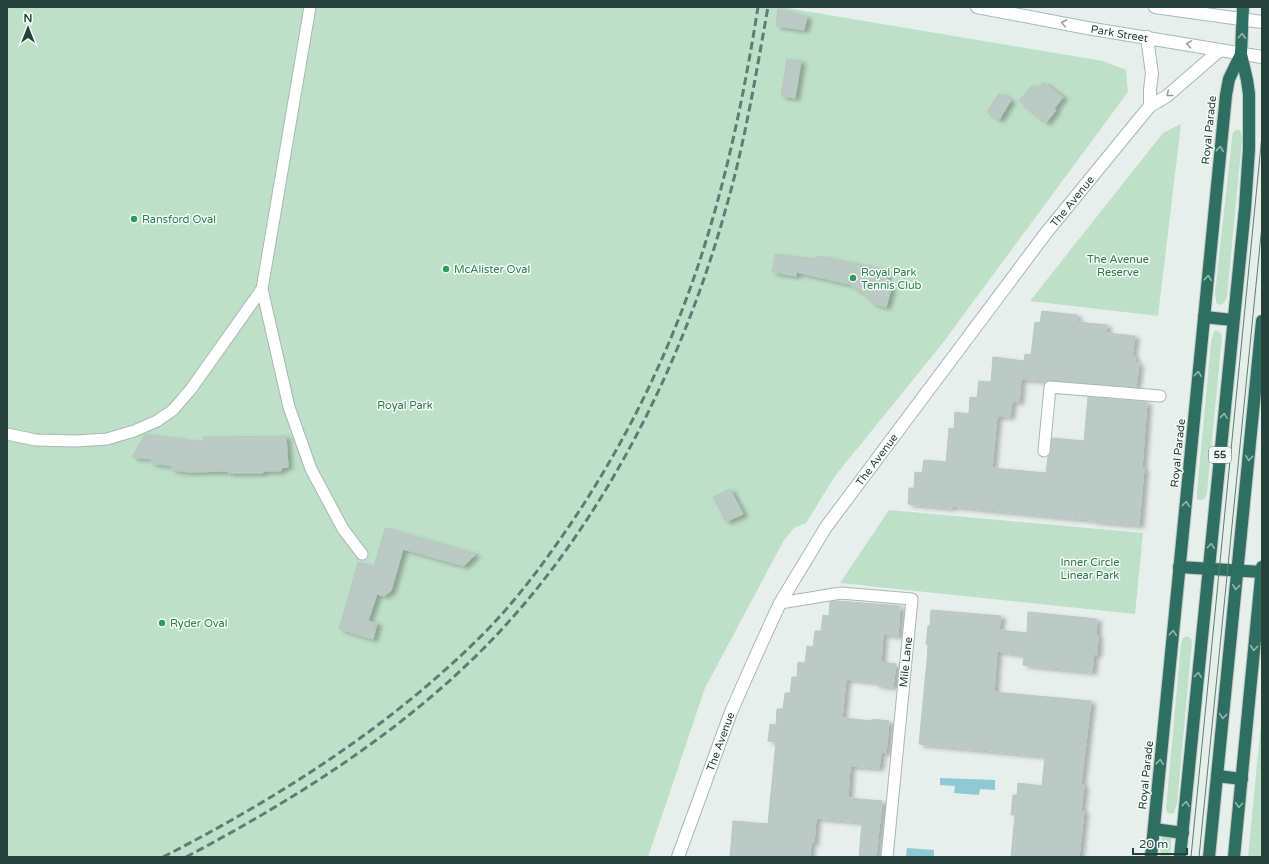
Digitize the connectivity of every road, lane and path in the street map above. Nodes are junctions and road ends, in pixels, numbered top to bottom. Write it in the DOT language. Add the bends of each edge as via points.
graph roads {
  1 [pos="310,7"];
  2 [pos="977,7"];
  3 [pos="1155,7"];
  4 [pos="1243,13"];
  5 [pos="1262,22"];
  6 [pos="1147,37"];
  7 [pos="1220,50"];
  8 [pos="1241,54"];
  9 [pos="1262,57"];
  10 [pos="1150,106"];
  11 [pos="262,289"];
  12 [pos="1204,317"];
  13 [pos="1233,320"];
  14 [pos="1262,323"];
  15 [pos="1160,396"];
  16 [pos="7,434"];
  17 [pos="1044,451"];
  18 [pos="362,554"];
  19 [pos="1179,567"];
  20 [pos="1262,567"];
  21 [pos="1209,569"];
  22 [pos="1238,570"];
  23 [pos="1262,572"];
  24 [pos="782,600"];
  25 [pos="1217,776"];
  26 [pos="1242,779"];
  27 [pos="1154,829"];
  28 [pos="1183,833"];
  29 [pos="678,857"];
  30 [pos="887,857"];
  31 [pos="1151,857"];
  32 [pos="1180,857"];
  33 [pos="1209,857"];
  34 [pos="1234,857"];
  1 -- 11 [label="lane"];
  6 -- 2 [label="street, Park Street, one-way"];
  3 -- 4 [label="street"];
  4 -- 5 [label="street"];
  8 -- 4 [label="highway, Royal Parade / 55, one-way"];
  7 -- 6 [label="street, Park Street, one-way"];
  6 -- 10 [label="street" via="1152,74"];
  7 -- 8 [label="street, Park Street"];
  7 -- 10 [label="street, The Avenue, one-way" via="1168,96"];
  8 -- 9 [label="street, Park Street"];
  12 -- 8 [label="highway, Royal Parade / 55, one-way" via="1226,95 1229,79"];
  8 -- 13 [label="highway, Royal Parade / 55" via="1249,94 1249,149"];
  10 -- 24 [label="street, The Avenue" via="1046,233 878,457 826,527"];
  11 -- 16 [label="lane" via="191,389 174,410 157,421 107,439 36,440"];
  11 -- 18 [label="lane" via="289,407 311,469 343,529"];
  12 -- 13 [label="highway"];
  19 -- 12 [label="highway, Royal Parade / 55, one-way"];
  21 -- 13 [label="highway, Royal Parade / 55, one-way"];
  14 -- 22 [label="highway, one-way"];
  15 -- 17 [label="lane" via="1050,387"];
  19 -- 21 [label="highway"];
  27 -- 19 [label="highway, Royal Parade / 55, one-way"];
  20 -- 23 [label="highway"];
  21 -- 22 [label="highway"];
  28 -- 21 [label="highway, Royal Parade / 55, one-way"];
  22 -- 23 [label="highway"];
  22 -- 25 [label="highway, one-way"];
  23 -- 26 [label="highway, one-way"];
  24 -- 29 [label="street, The Avenue" via="731,712"];
  24 -- 30 [label="lane, Mile Lane" via="841,593 912,599"];
  25 -- 26 [label="highway"];
  25 -- 33 [label="highway"];
  26 -- 34 [label="highway, one-way"];
  27 -- 28 [label="highway"];
  27 -- 31 [label="highway, Royal Parade / 55"];
  28 -- 32 [label="highway, Royal Parade / 55"];
}
